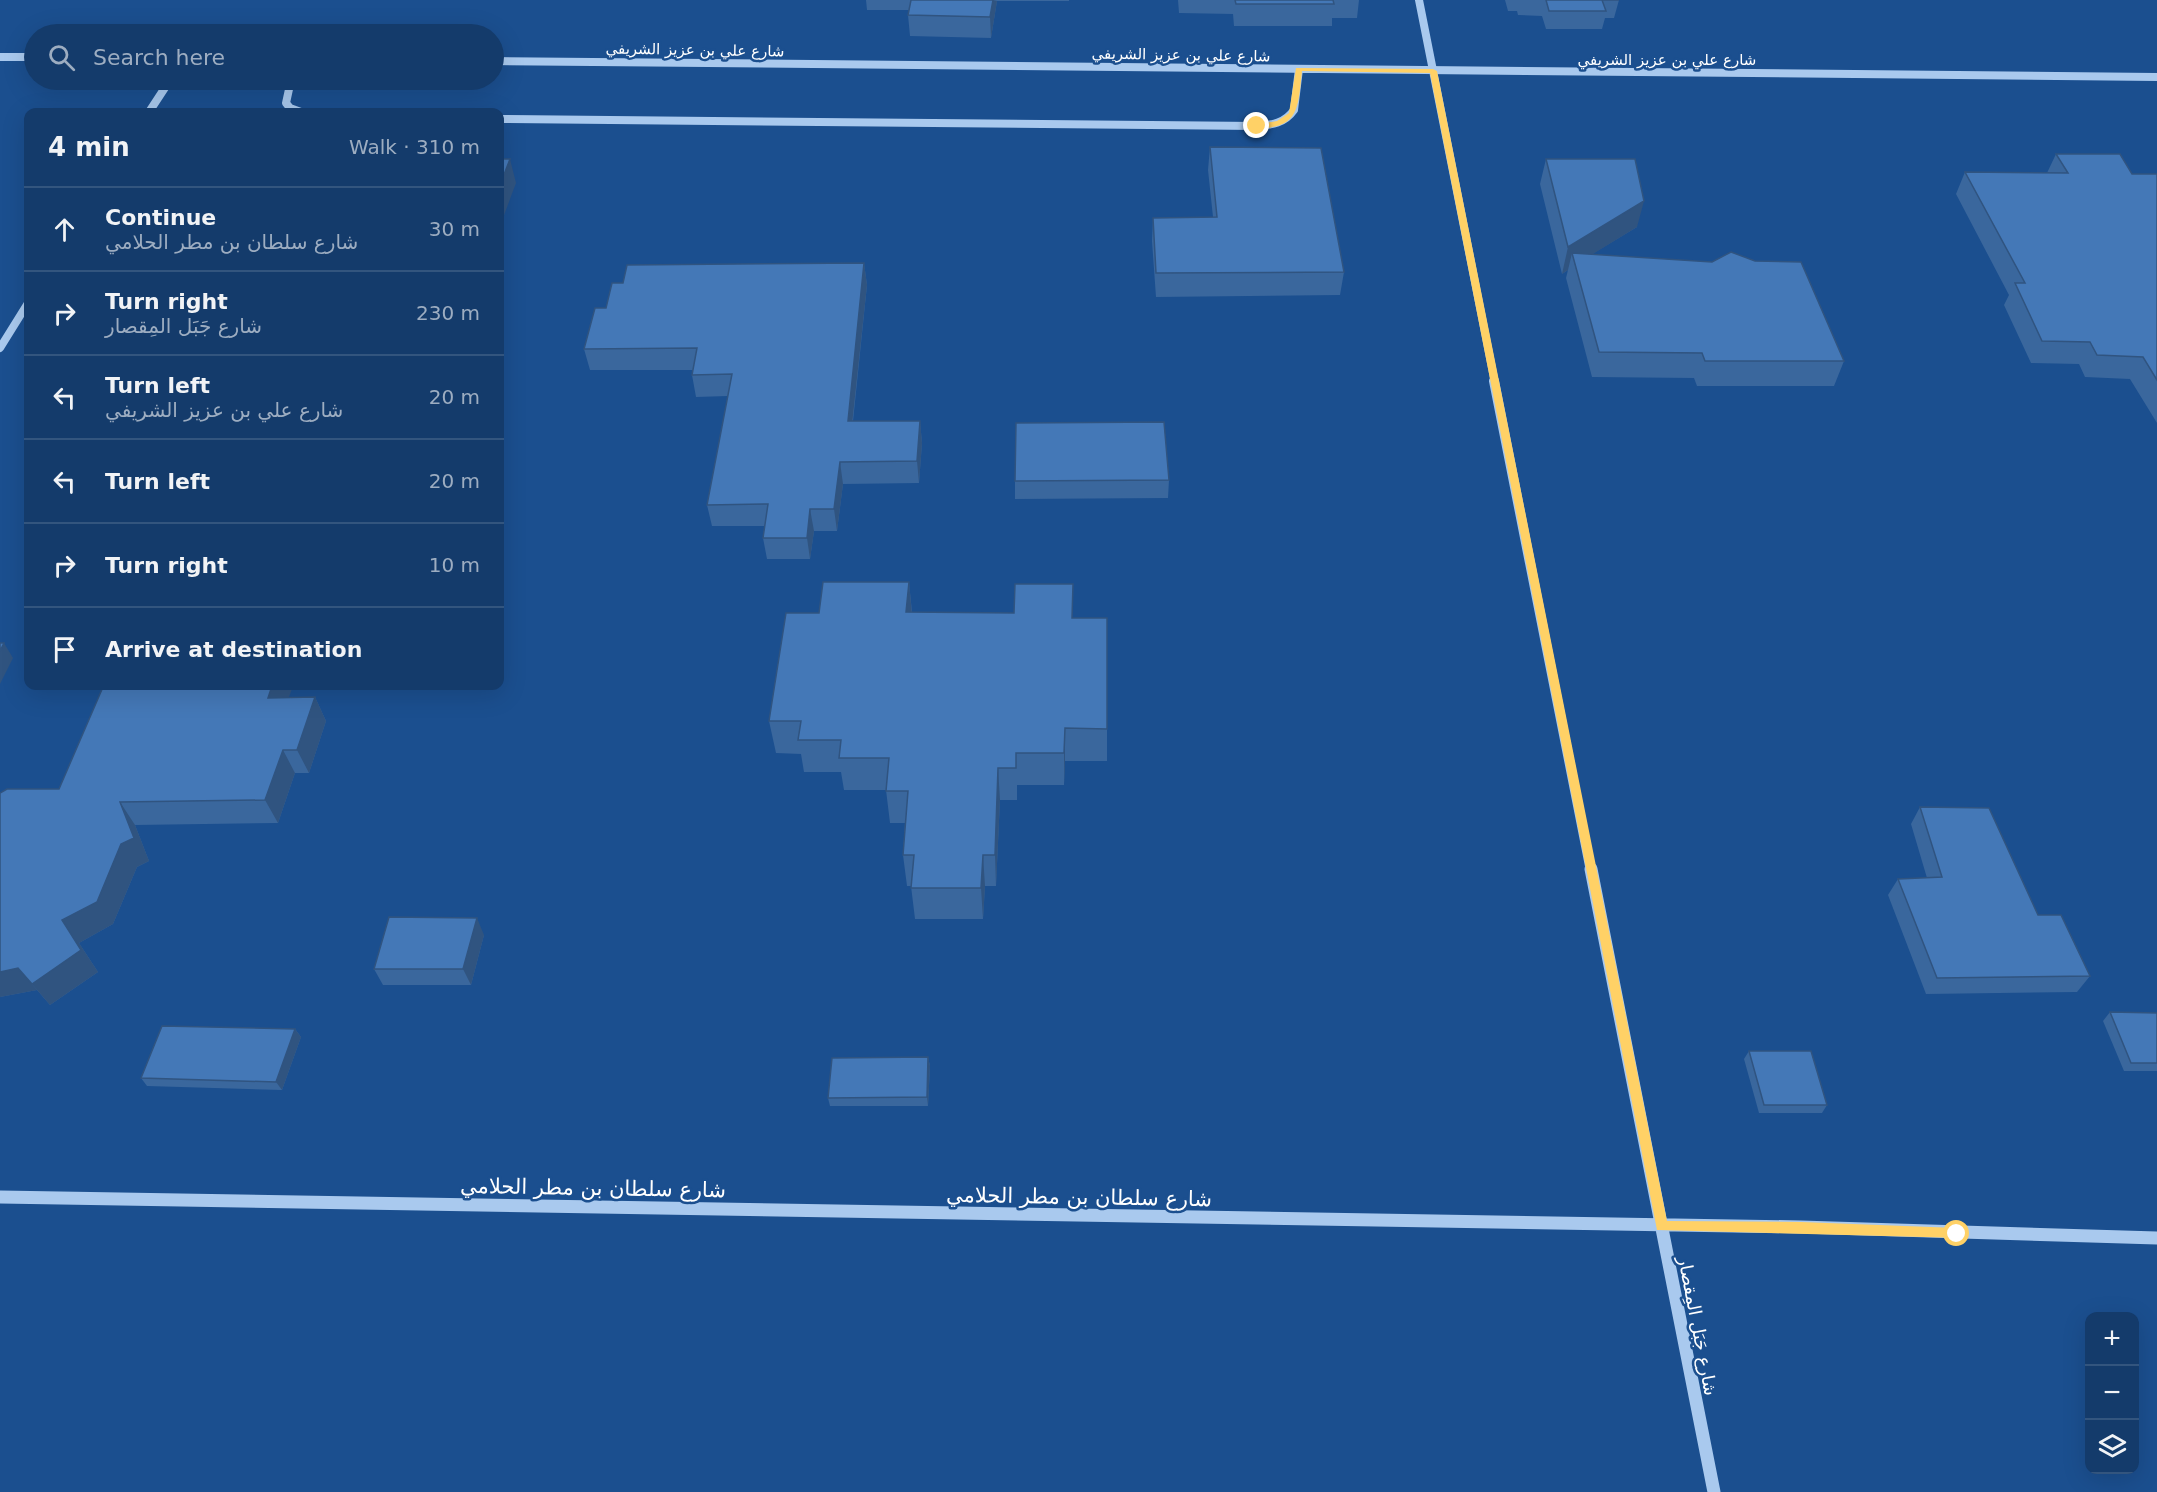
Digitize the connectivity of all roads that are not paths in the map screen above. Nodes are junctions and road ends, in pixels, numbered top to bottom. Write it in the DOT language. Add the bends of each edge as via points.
graph roads {
  1 [pos="1419,0"];
  2 [pos="0,57"];
  3 [pos="24,57"];
  4 [pos="504,62"];
  5 [pos="1299,69"];
  6 [pos="1433,71"];
  7 [pos="2157,77"];
  8 [pos="163,90"];
  9 [pos="289,90"];
  10 [pos="152,108"];
  11 [pos="290,108"];
  12 [pos="504,118"];
  13 [pos="24,309"];
  14 [pos="0,348"];
  15 [pos="0,1197"];
  16 [pos="1662,1226"];
  17 [pos="2157,1238"];
  18 [pos="1714,1492"];
  1 -- 6 [label="street, شارع جَبَل المِقصار"];
  2 -- 3 [label="street"];
  4 -- 5 [label="street, شارع علي بن عزيز الشريفي"];
  5 -- 6 [label="street, شارع علي بن عزيز الشريفي"];
  5 -- 12 [label="street" via="1292,114 1279,123 1257,126"];
  6 -- 7 [label="street, شارع علي بن عزيز الشريفي"];
  6 -- 16 [label="street, شارع جَبَل المِقصار"];
  8 -- 10 [label="street"];
  9 -- 11 [label="street" via="286,103"];
  13 -- 14 [label="street"];
  15 -- 16 [label="street, شارع سلطان بن مطر الحلامي"];
  16 -- 17 [label="street, شارع سلطان بن مطر الحلامي"];
  16 -- 18 [label="street, شارع جَبَل المِقصار"];
}
